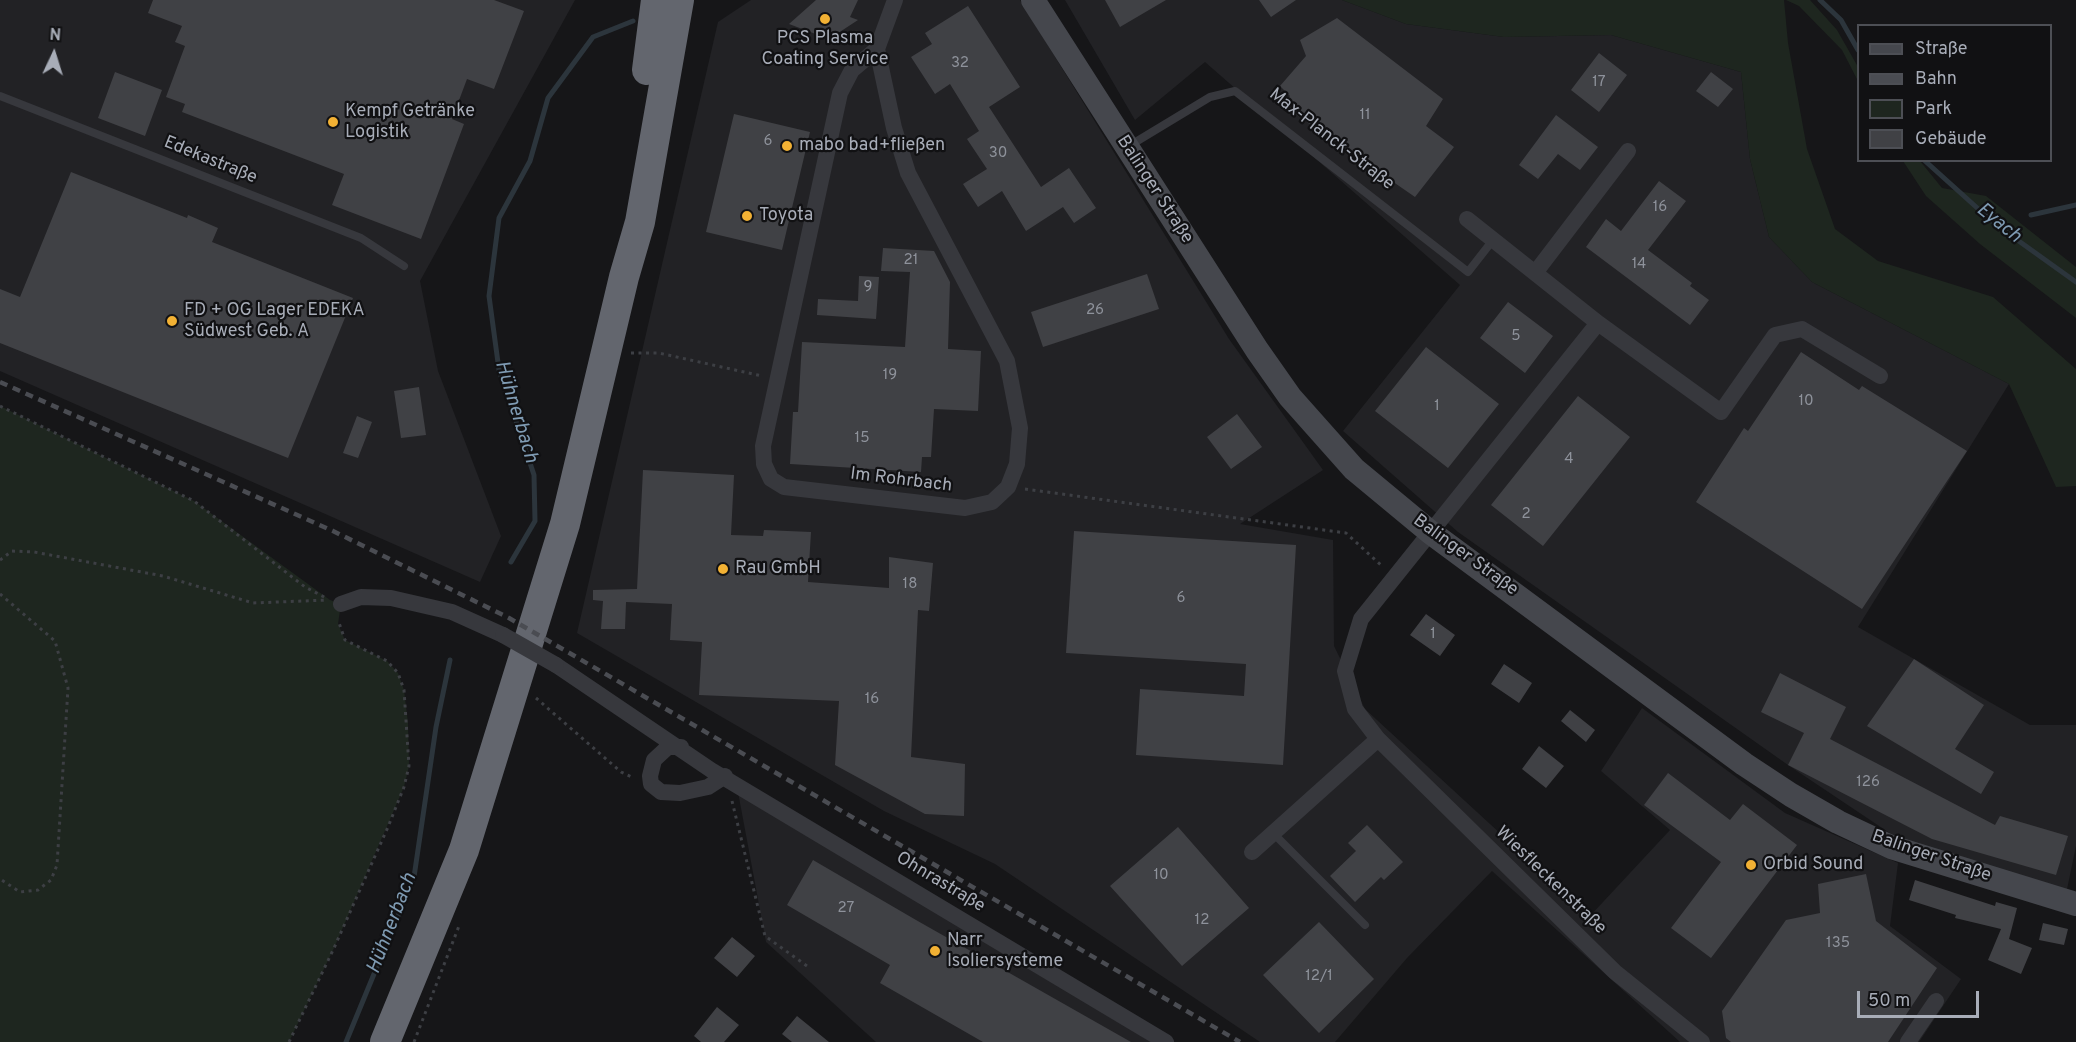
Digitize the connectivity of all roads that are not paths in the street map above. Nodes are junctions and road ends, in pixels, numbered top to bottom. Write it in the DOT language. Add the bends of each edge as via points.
graph roads {
  1 [pos="656,0"];
  2 [pos="679,0"];
  3 [pos="895,0"];
  4 [pos="1033,0"];
  5 [pos="877,49"];
  6 [pos="0,96"];
  7 [pos="1126,148"];
  8 [pos="1629,151"];
  9 [pos="1467,219"];
  10 [pos="1493,240"];
  11 [pos="404,266"];
  12 [pos="1535,273"];
  13 [pos="624,277"];
  14 [pos="1598,322"];
  15 [pos="1880,376"];
  16 [pos="1430,532"];
  17 [pos="341,604"];
  18 [pos="1378,740"];
  19 [pos="681,747"];
  20 [pos="725,776"];
  21 [pos="1273,833"];
  22 [pos="1252,852"];
  23 [pos="2076,904"];
  24 [pos="1365,925"];
  25 [pos="1936,1001"];
  26 [pos="385,1042"];
  27 [pos="1166,1042"];
  28 [pos="1702,1042"];
  29 [pos="1908,1042"];
  1 -- 13 [label="highway" via="620,247"];
  2 -- 13 [label="highway" via="640,222"];
  3 -- 5 [label="street, Im Rohrbach"];
  4 -- 7 [label="main road, Balinger Straße"];
  5 -- 5 [label="street, Im Rohrbach" via="908,173 1007,361 1020,428 1017,464 1008,487 992,502 965,508 784,488 771,479 764,464 763,446 840,93 852,70"];
  6 -- 11 [label="lane, Edekastraße" via="361,238"];
  7 -- 10 [label="lane, Max-Planck-Straße" via="1210,97 1235,91 1468,272"];
  7 -- 16 [label="main road, Balinger Straße" via="1290,397 1354,469"];
  8 -- 12 [label="street"];
  9 -- 10 [label="street"];
  10 -- 12 [label="street"];
  12 -- 14 [label="street"];
  13 -- 26 [label="highway" via="565,524 474,817 460,861"];
  14 -- 15 [label="street" via="1721,412 1775,335 1802,329"];
  14 -- 16 [label="street"];
  16 -- 18 [label="street, Wiesfleckenstraße" via="1361,620 1345,670 1355,709"];
  16 -- 23 [label="main road, Balinger Straße" via="1791,795 1891,847"];
  17 -- 19 [label="street, Ohnrastraße, bridge" via="361,597 391,598 452,612 556,665"];
  18 -- 21 [label="street"];
  18 -- 28 [label="street, Wiesfleckenstraße" via="1615,972"];
  19 -- 20 [label="street, Ohnrastraße"];
  19 -- 20 [label="street" via="668,747 660,753 650,776 651,784 661,792 680,793 708,787"];
  20 -- 27 [label="street, Ohnrastraße"];
  21 -- 22 [label="street"];
  21 -- 24 [label="lane"];
  25 -- 29 [label="street"];
}
